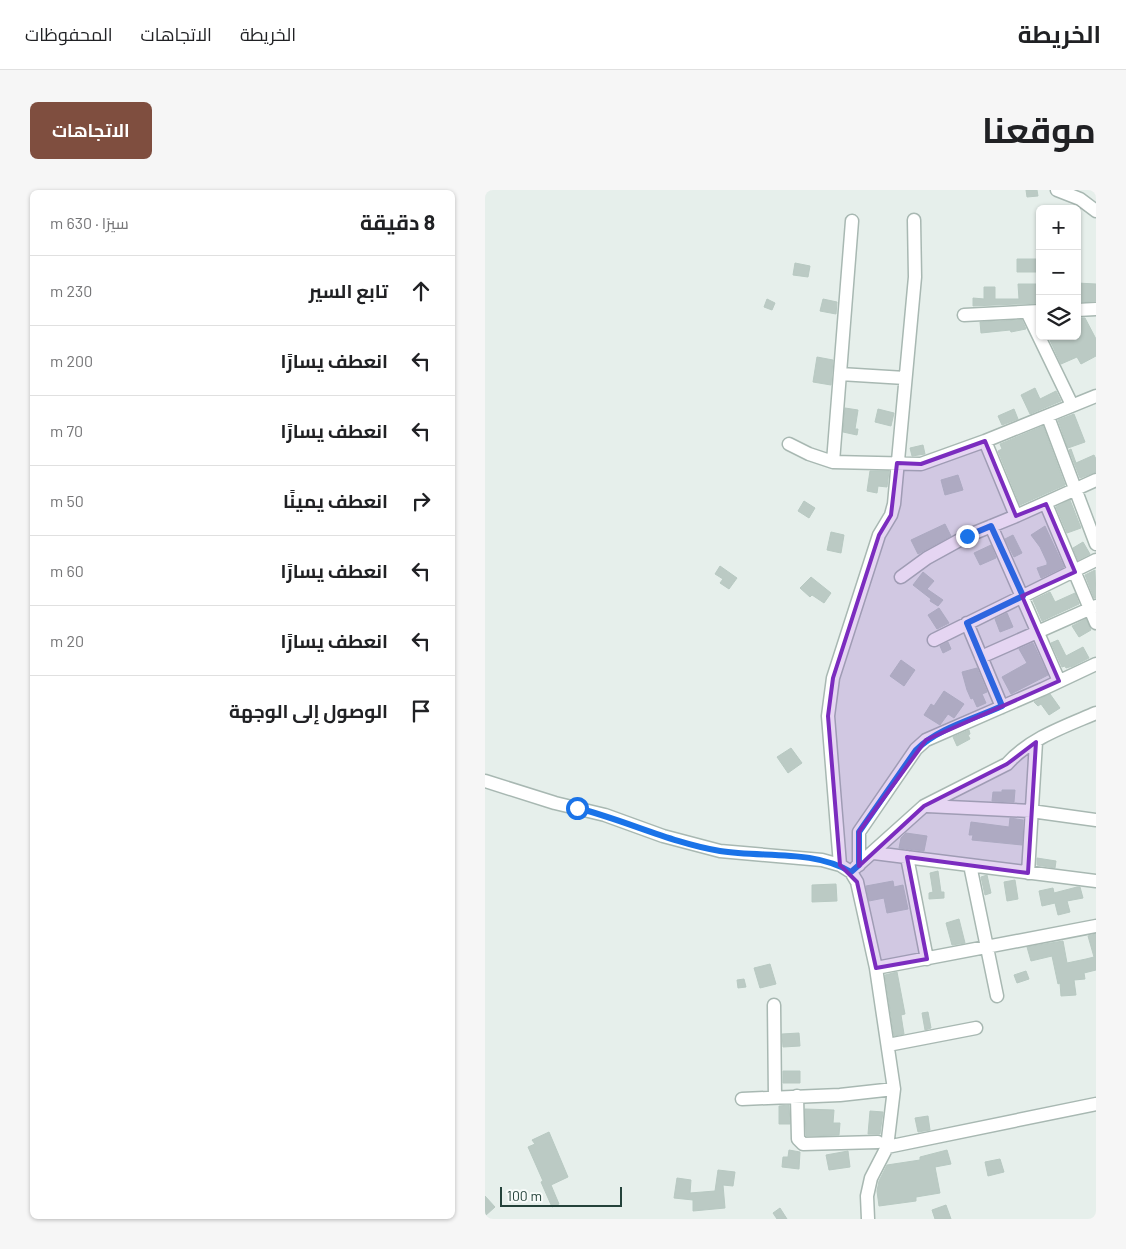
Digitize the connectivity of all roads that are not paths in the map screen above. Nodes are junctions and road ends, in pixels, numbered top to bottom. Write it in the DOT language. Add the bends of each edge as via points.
graph roads {
  1 [pos="1057,190"];
  2 [pos="1096,210"];
  3 [pos="914,220"];
  4 [pos="852,221"];
  5 [pos="1036,311"];
  6 [pos="1081,311"];
  7 [pos="1027,312"];
  8 [pos="1094,313"];
  9 [pos="964,315"];
  10 [pos="840,374"];
  11 [pos="905,378"];
  12 [pos="1095,400"];
  13 [pos="1073,405"];
  14 [pos="1048,417"];
  15 [pos="985,441"];
  16 [pos="789,444"];
  17 [pos="833,462"];
  18 [pos="897,463"];
  19 [pos="1096,480"];
  20 [pos="1075,490"];
  21 [pos="1046,504"];
  22 [pos="1016,516"];
  23 [pos="991,526"];
  24 [pos="1096,544"];
  25 [pos="1096,560"];
  26 [pos="1075,572"];
  27 [pos="901,577"];
  28 [pos="1023,596"];
  29 [pos="1093,608"];
  30 [pos="967,623"];
  31 [pos="1096,623"];
  32 [pos="1038,632"];
  33 [pos="935,640"];
  34 [pos="981,657"];
  35 [pos="1096,664"];
  36 [pos="1059,681"];
  37 [pos="1002,706"];
  38 [pos="1096,713"];
  39 [pos="1036,742"];
  40 [pos="485,781"];
  41 [pos="924,806"];
  42 [pos="1031,811"];
  43 [pos="1096,820"];
  44 [pos="874,853"];
  45 [pos="907,857"];
  46 [pos="970,865"];
  47 [pos="850,868"];
  48 [pos="1029,873"];
  49 [pos="1096,880"];
  50 [pos="1096,926"];
  51 [pos="986,948"];
  52 [pos="927,959"];
  53 [pos="876,968"];
  54 [pos="997,996"];
  55 [pos="774,1005"];
  56 [pos="976,1028"];
  57 [pos="888,1045"];
  58 [pos="894,1089"];
  59 [pos="797,1096"];
  60 [pos="775,1098"];
  61 [pos="742,1099"];
  62 [pos="1096,1104"];
  63 [pos="883,1144"];
  64 [pos="868,1219"];
  1 -- 2 [label="street"];
  3 -- 11 [label="street" via="915,277"];
  4 -- 10 [label="street"];
  5 -- 7 [label="street"];
  6 -- 8 [label="street"];
  7 -- 9 [label="street"];
  7 -- 13 [label="street"];
  10 -- 11 [label="street"];
  10 -- 17 [label="street"];
  11 -- 18 [label="street"];
  12 -- 13 [label="street"];
  13 -- 14 [label="street"];
  14 -- 15 [label="street"];
  14 -- 20 [label="street"];
  15 -- 18 [label="street" via="921,464"];
  15 -- 22 [label="street"];
  16 -- 17 [label="street"];
  17 -- 18 [label="street"];
  18 -- 47 [label="street" via="894,504 879,535 833,678 828,716"];
  19 -- 20 [label="street"];
  20 -- 21 [label="street"];
  20 -- 24 [label="street"];
  21 -- 22 [label="street"];
  21 -- 26 [label="street"];
  22 -- 23 [label="street"];
  23 -- 27 [label="street" via="927,558"];
  23 -- 28 [label="street"];
  25 -- 26 [label="street"];
  26 -- 28 [label="street"];
  26 -- 29 [label="street"];
  28 -- 30 [label="street"];
  28 -- 32 [label="street"];
  29 -- 31 [label="street"];
  29 -- 32 [label="street"];
  30 -- 33 [label="street"];
  30 -- 34 [label="street"];
  32 -- 34 [label="street"];
  32 -- 36 [label="street"];
  34 -- 37 [label="street"];
  35 -- 36 [label="street"];
  36 -- 37 [label="street"];
  37 -- 47 [label="street" via="925,740 859,832"];
  38 -- 39 [label="street"];
  39 -- 41 [label="street" via="1016,754 1007,764"];
  39 -- 42 [label="street"];
  40 -- 47 [label="street" via="720,851 822,860"];
  41 -- 42 [label="street"];
  41 -- 44 [label="street"];
  42 -- 43 [label="street"];
  42 -- 48 [label="street"];
  44 -- 45 [label="street"];
  44 -- 47 [label="street"];
  45 -- 46 [label="street"];
  45 -- 52 [label="street"];
  46 -- 48 [label="street"];
  46 -- 51 [label="street"];
  47 -- 53 [label="street" via="857,882"];
  48 -- 49 [label="street"];
  50 -- 51 [label="street"];
  51 -- 52 [label="street"];
  51 -- 54 [label="street"];
  52 -- 53 [label="street"];
  53 -- 57 [label="street"];
  55 -- 60 [label="street"];
  56 -- 57 [label="street"];
  57 -- 58 [label="street"];
  58 -- 59 [label="street"];
  58 -- 63 [label="street"];
  59 -- 60 [label="street"];
  59 -- 63 [label="street" via="798,1139 803,1144"];
  60 -- 61 [label="street"];
  62 -- 63 [label="street"];
  63 -- 64 [label="street" via="867,1196"];
}
